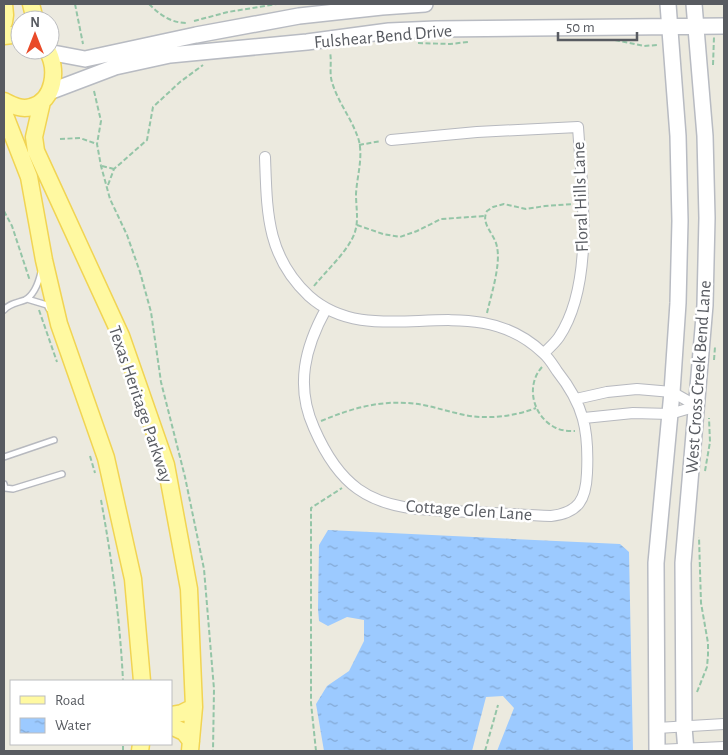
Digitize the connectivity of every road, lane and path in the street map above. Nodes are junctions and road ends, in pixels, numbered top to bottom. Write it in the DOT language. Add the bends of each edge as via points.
graph roads {
  1 [pos="4,4"];
  2 [pos="75,4"];
  3 [pos="149,4"];
  4 [pos="277,4"];
  5 [pos="425,4"];
  6 [pos="668,4"];
  7 [pos="694,4"];
  8 [pos="385,6"];
  9 [pos="4,22"];
  10 [pos="670,26"];
  11 [pos="696,26"];
  12 [pos="724,26"];
  13 [pos="389,32"];
  14 [pos="609,40"];
  15 [pos="472,42"];
  16 [pos="417,43"];
  17 [pos="83,44"];
  18 [pos="662,46"];
  19 [pos="336,50"];
  20 [pos="329,52"];
  21 [pos="324,53"];
  22 [pos="60,54"];
  23 [pos="50,60"];
  24 [pos="207,64"];
  25 [pos="94,91"];
  26 [pos="45,97"];
  27 [pos="4,102"];
  28 [pos="4,113"];
  29 [pos="60,139"];
  30 [pos="391,140"];
  31 [pos="97,144"];
  32 [pos="359,145"];
  33 [pos="265,157"];
  34 [pos="101,166"];
  35 [pos="114,169"];
  36 [pos="107,186"];
  37 [pos="583,204"];
  38 [pos="4,211"];
  39 [pos="485,216"];
  40 [pos="357,225"];
  41 [pos="44,260"];
  42 [pos="31,285"];
  43 [pos="307,294"];
  44 [pos="27,299"];
  45 [pos="5,307"];
  46 [pos="38,308"];
  47 [pos="326,309"];
  48 [pos="485,322"];
  49 [pos="59,324"];
  50 [pos="547,357"];
  51 [pos="60,369"];
  52 [pos="672,392"];
  53 [pos="576,399"];
  54 [pos="697,406"];
  55 [pos="536,408"];
  56 [pos="670,414"];
  57 [pos="584,418"];
  58 [pos="312,424"];
  59 [pos="585,430"];
  60 [pos="54,440"];
  61 [pos="88,448"];
  62 [pos="4,457"];
  63 [pos="62,474"];
  64 [pos="95,476"];
  65 [pos="351,483"];
  66 [pos="4,484"];
  67 [pos="100,494"];
  68 [pos="122,680"];
  69 [pos="142,680"];
  70 [pos="498,705"];
  71 [pos="194,707"];
  72 [pos="172,715"];
  73 [pos="724,724"];
  74 [pos="172,726"];
  75 [pos="684,727"];
  76 [pos="657,728"];
  77 [pos="190,746"];
  78 [pos="724,747"];
  79 [pos="686,750"];
  80 [pos="213,751"];
  81 [pos="316,751"];
  82 [pos="485,751"];
  83 [pos="657,751"];
  1 -- 9 [label="main road"];
  2 -- 17 [label="path"];
  3 -- 4 [label="path" via="174,22 186,23"];
  5 -- 8 [label="main road, Fulshear Bend Drive"];
  6 -- 10 [label="main road, West Cross Creek Bend Lane"];
  7 -- 11 [label="main road, West Cross Creek Bend Lane"];
  8 -- 13 [label="main road"];
  8 -- 22 [label="main road, Fulshear Bend Drive" via="299,16 84,59"];
  10 -- 11 [label="main road, Fulshear Bend Drive"];
  10 -- 13 [label="main road, Fulshear Bend Drive"];
  10 -- 52 [label="main road, West Cross Creek Bend Lane" via="680,222"];
  11 -- 12 [label="main road, Fulshear Bend Drive"];
  11 -- 54 [label="main road, West Cross Creek Bend Lane" via="705,136 707,218 705,305"];
  13 -- 26 [label="main road, Fulshear Bend Drive" via="170,55 116,67"];
  14 -- 18 [label="path"];
  15 -- 16 [label="path"];
  19 -- 20 [label="path"];
  20 -- 21 [label="path"];
  20 -- 32 [label="path" via="331,80"];
  23 -- 26 [label="main road, Texas Heritage Parkway" via="54,71"];
  24 -- 35 [label="path" via="180,82 153,107 146,140"];
  25 -- 31 [label="path" via="101,121"];
  26 -- 27 [label="main road" via="32,107 24,108"];
  26 -- 71 [label="main road, Texas Heritage Parkway" via="34,137 36,151 121,336 166,465 189,589"];
  28 -- 41 [label="main road" via="29,177"];
  29 -- 31 [label="path" via="80,138"];
  30 -- 32 [label="path"];
  30 -- 37 [label="street, Floral Hills Lane" via="578,127"];
  31 -- 34 [label="path"];
  32 -- 40 [label="path"];
  33 -- 43 [label="street" via="270,230 278,255"];
  34 -- 35 [label="path"];
  34 -- 36 [label="path"];
  35 -- 36 [label="path"];
  36 -- 80 [label="path" via="140,272 151,312 161,382 195,520 209,622 214,689"];
  37 -- 39 [label="path" via="526,209 504,204 493,206"];
  37 -- 50 [label="street, Floral Hills Lane" via="582,268 577,295"];
  38 -- 42 [label="path"];
  39 -- 40 [label="path" via="441,219 400,237"];
  39 -- 48 [label="path" via="498,250"];
  40 -- 43 [label="path" via="350,242"];
  41 -- 44 [label="lane" via="38,282"];
  41 -- 49 [label="main road"];
  43 -- 47 [label="street"];
  44 -- 45 [label="lane"];
  44 -- 49 [label="lane" via="47,305"];
  46 -- 51 [label="path"];
  47 -- 48 [label="street" via="347,318 371,322 455,319"];
  47 -- 58 [label="street, Cottage Glen Lane" via="314,331 303,374 304,398"];
  48 -- 50 [label="street" via="509,330"];
  49 -- 69 [label="main road" via="106,458 134,579"];
  50 -- 53 [label="street"];
  50 -- 55 [label="path" via="532,394"];
  52 -- 53 [label="street" via="637,389"];
  52 -- 54 [label="street"];
  52 -- 56 [label="main road, West Cross Creek Bend Lane"];
  53 -- 57 [label="street"];
  54 -- 56 [label="street"];
  54 -- 75 [label="main road, West Cross Creek Bend Lane" via="683,563"];
  55 -- 58 [label="path" via="509,415 481,417 421,404 381,403 354,408"];
  55 -- 59 [label="path" via="543,419 556,428"];
  56 -- 57 [label="street" via="633,412"];
  56 -- 76 [label="main road, West Cross Creek Bend Lane" via="656,563"];
  57 -- 59 [label="street"];
  58 -- 65 [label="street, Cottage Glen Lane" via="322,447"];
  59 -- 65 [label="street, Cottage Glen Lane" via="588,454 586,486 582,500 574,510 565,514 415,509 386,502"];
  60 -- 62 [label="lane"];
  61 -- 64 [label="path"];
  63 -- 66 [label="lane" via="13,490 5,488"];
  65 -- 81 [label="path" via="312,508 311,703"];
  67 -- 68 [label="path" via="113,573"];
  70 -- 82 [label="path"];
  71 -- 72 [label="main road"];
  71 -- 77 [label="main road, Texas Heritage Parkway"];
  73 -- 75 [label="street"];
  74 -- 77 [label="main road" via="184,732"];
  75 -- 76 [label="street"];
  75 -- 79 [label="main road, West Cross Creek Bend Lane"];
  76 -- 83 [label="main road, West Cross Creek Bend Lane"];
  78 -- 79 [label="street"];
  79 -- 83 [label="street"];
}
